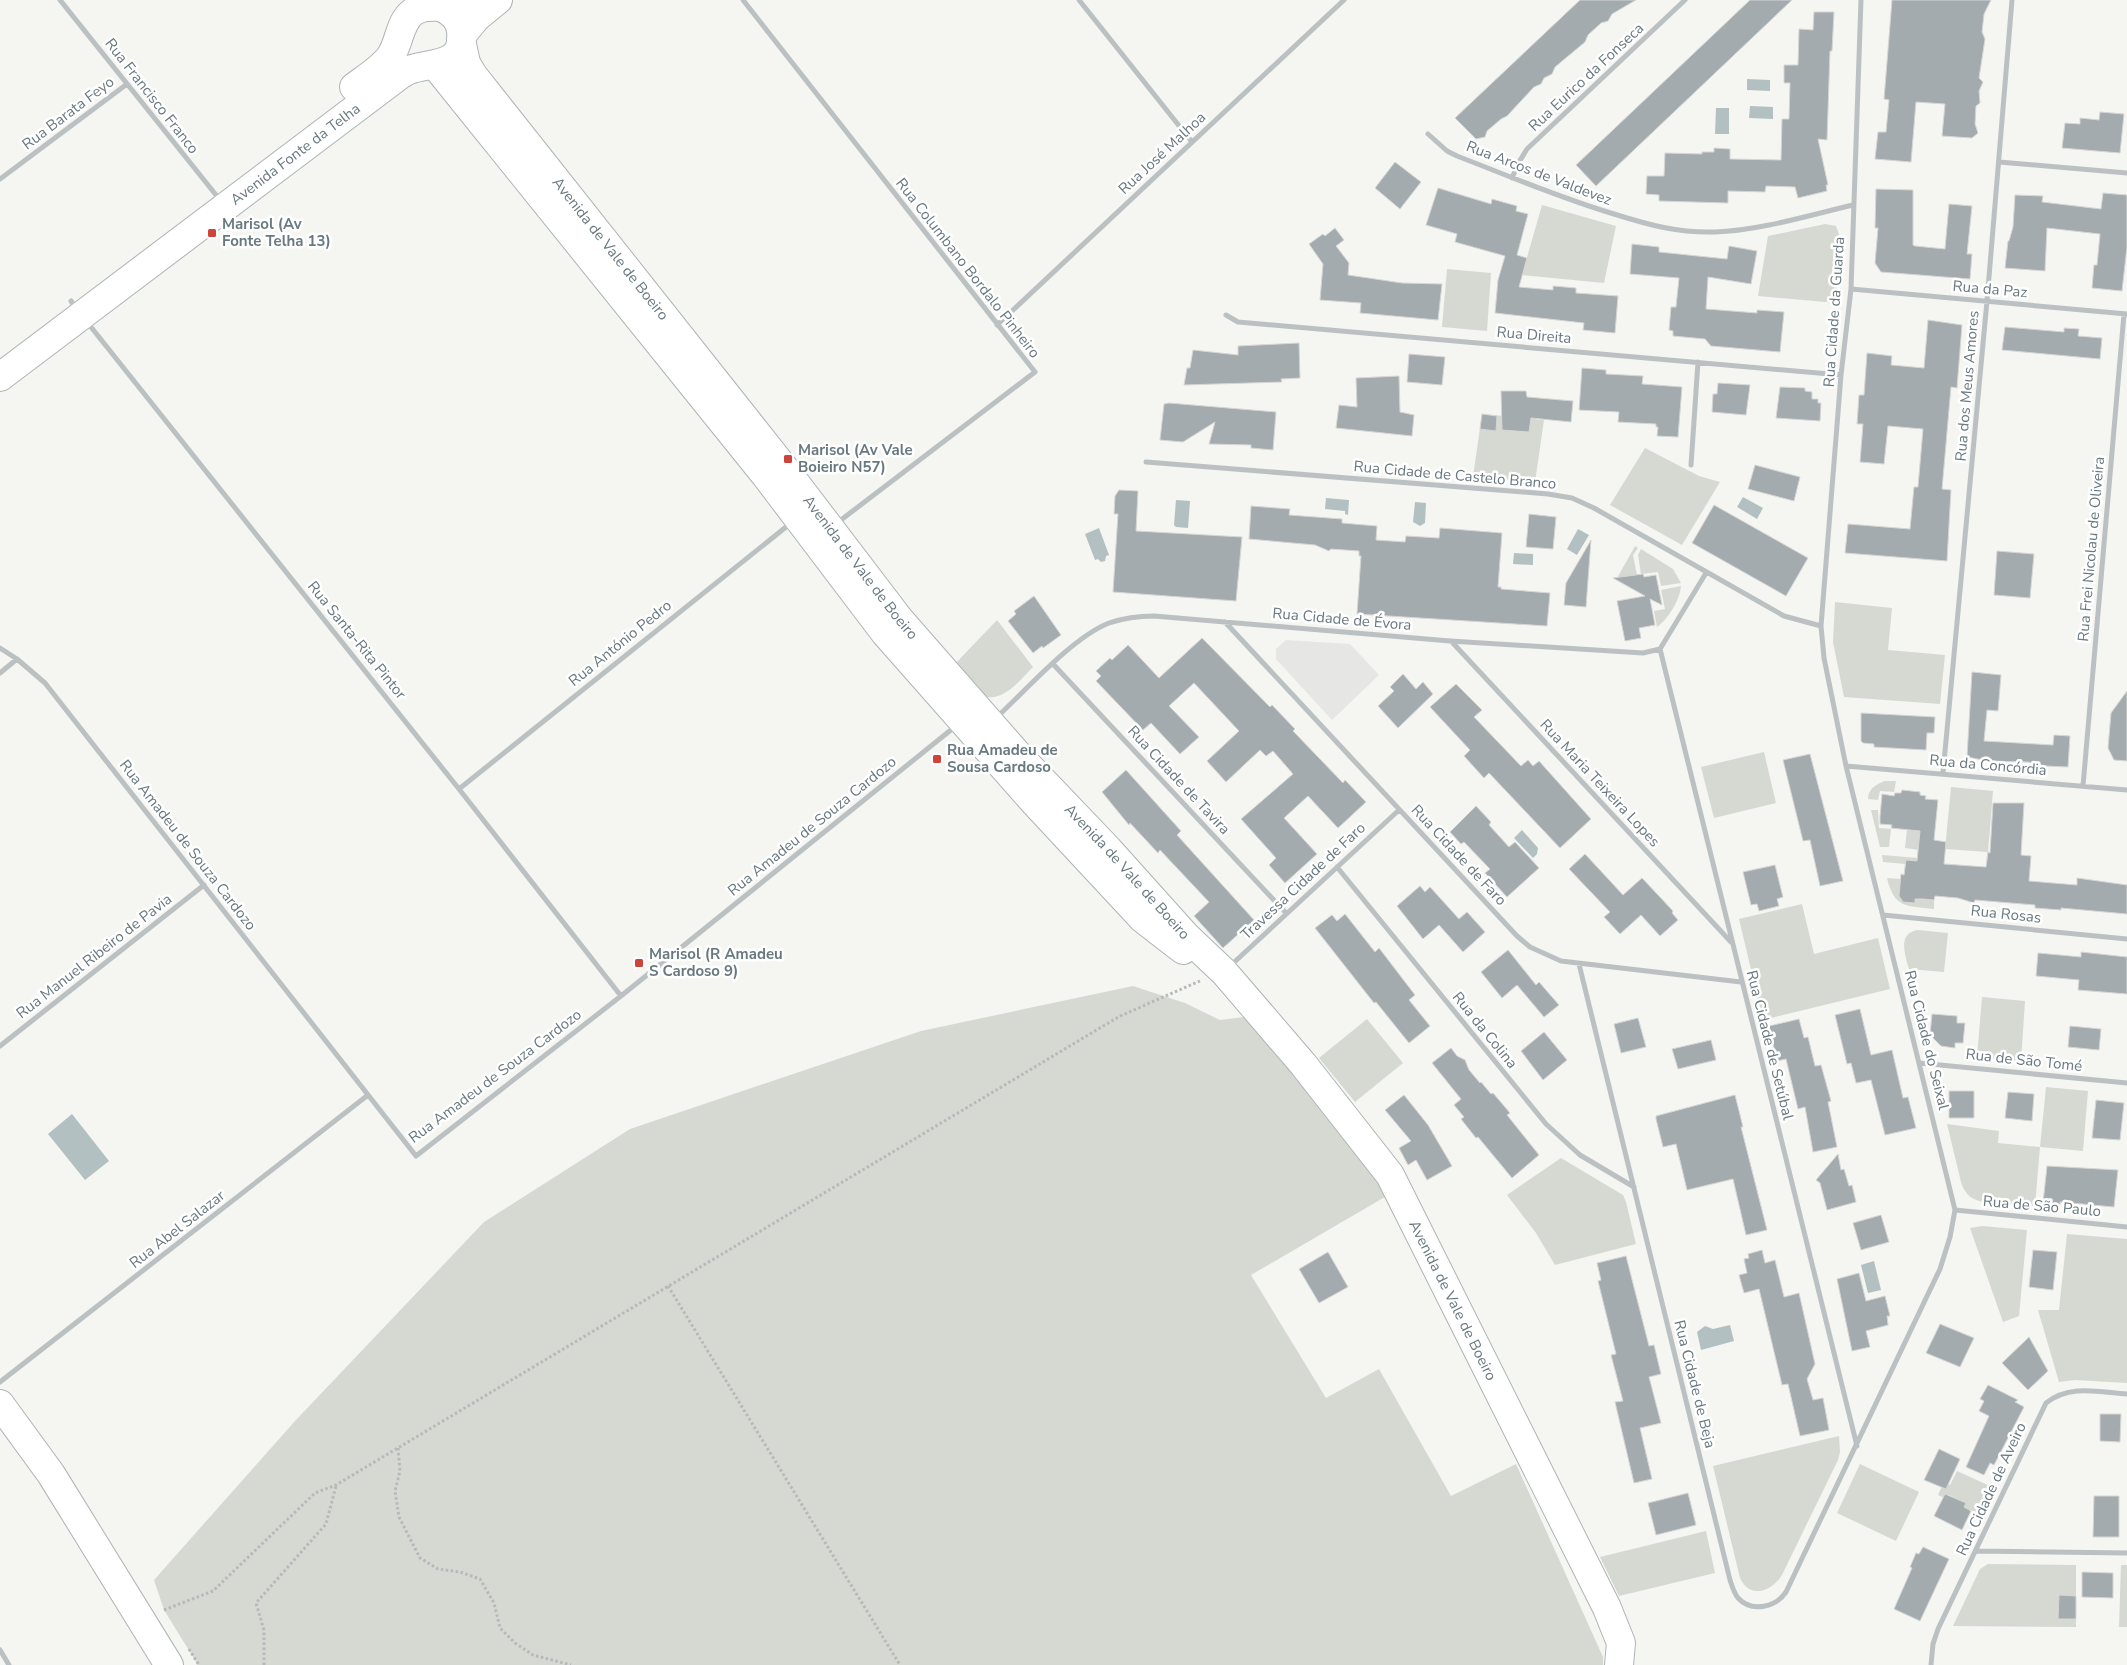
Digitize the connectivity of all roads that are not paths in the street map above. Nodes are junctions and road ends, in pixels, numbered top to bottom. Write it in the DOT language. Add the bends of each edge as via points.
graph roads {
  1 [pos="60,0"];
  2 [pos="498,0"];
  3 [pos="743,0"];
  4 [pos="1079,0"];
  5 [pos="1344,0"];
  6 [pos="1685,0"];
  7 [pos="1861,0"];
  8 [pos="2012,0"];
  9 [pos="456,4"];
  10 [pos="407,16"];
  11 [pos="461,38"];
  12 [pos="431,65"];
  13 [pos="127,84"];
  14 [pos="1428,134"];
  15 [pos="1192,142"];
  16 [pos="1999,162"];
  17 [pos="2127,173"];
  18 [pos="1512,178"];
  19 [pos="0,179"];
  20 [pos="220,200"];
  21 [pos="1853,206"];
  22 [pos="1851,289"];
  23 [pos="1987,301"];
  24 [pos="76,308"];
  25 [pos="2125,314"];
  26 [pos="1226,315"];
  27 [pos="997,325"];
  28 [pos="0,355"];
  29 [pos="1698,362"];
  30 [pos="1842,375"];
  31 [pos="0,377"];
  32 [pos="1146,462"];
  33 [pos="1691,465"];
  34 [pos="805,511"];
  35 [pos="823,534"];
  36 [pos="1706,573"];
  37 [pos="1225,621"];
  38 [pos="1821,626"];
  39 [pos="1450,641"];
  40 [pos="0,648"];
  41 [pos="1660,650"];
  42 [pos="17,658"];
  43 [pos="1053,664"];
  44 [pos="0,673"];
  45 [pos="976,722"];
  46 [pos="1846,766"];
  47 [pos="1944,773"];
  48 [pos="2083,786"];
  49 [pos="459,789"];
  50 [pos="2127,790"];
  51 [pos="1399,810"];
  52 [pos="1337,867"];
  53 [pos="204,885"];
  54 [pos="1286,913"];
  55 [pos="1883,915"];
  56 [pos="2127,938"];
  57 [pos="1732,942"];
  58 [pos="1579,964"];
  59 [pos="1224,972"];
  60 [pos="1741,982"];
  61 [pos="621,996"];
  62 [pos="0,1046"];
  63 [pos="1919,1063"];
  64 [pos="2127,1083"];
  65 [pos="368,1095"];
  66 [pos="1634,1187"];
  67 [pos="1955,1210"];
  68 [pos="2127,1227"];
  69 [pos="0,1382"];
  70 [pos="2127,1394"];
  71 [pos="0,1404"];
  72 [pos="1857,1447"];
  73 [pos="1976,1552"];
  74 [pos="2127,1553"];
  75 [pos="0,1650"];
  76 [pos="9,1665"];
  77 [pos="168,1665"];
  78 [pos="1620,1665"];
  79 [pos="1931,1665"];
  1 -- 13 [label="street, Rua Francisco Franco"];
  2 -- 11 [label="street, Avenida Fonte da Telha" via="476,18"];
  3 -- 27 [label="street, Rua Columbano Bordalo Pinheiro"];
  4 -- 15 [label="street"];
  5 -- 15 [label="street, Rua José Malhoa"];
  6 -- 18 [label="street, Rua Eurico da Fonseca" via="1528,149"];
  7 -- 21 [label="street, Rua Cidade da Guarda"];
  8 -- 16 [label="street, Rua dos Meus Amores"];
  9 -- 10 [label="street" via="421,7"];
  9 -- 11 [label="street"];
  10 -- 12 [label="street" via="402,42 407,53 415,61"];
  10 -- 20 [label="street, Avenida Fonte da Telha" via="390,56 376,70"];
  11 -- 12 [label="street, Avenida Fonte da Telha" via="452,57 444,63"];
  11 -- 34 [label="street, Avenida de Vale de Boeiro" via="466,63 473,74"];
  12 -- 20 [label="street, Avenida Fonte da Telha" via="408,70"];
  12 -- 34 [label="street, Avenida de Vale de Boeiro"];
  13 -- 19 [label="street, Rua Barata Feyo"];
  13 -- 20 [label="street, Rua Francisco Franco"];
  14 -- 18 [label="street, Rua Arcos de Valdevez" via="1447,150"];
  15 -- 27 [label="street, Rua José Malhoa"];
  16 -- 17 [label="street"];
  16 -- 23 [label="street, Rua dos Meus Amores"];
  18 -- 21 [label="street, Rua Arcos de Valdevez" via="1581,204 1668,230 1734,230"];
  20 -- 24 [label="street, Avenida Fonte da Telha"];
  21 -- 22 [label="street, Rua Cidade da Guarda"];
  22 -- 23 [label="street, Rua da Paz"];
  22 -- 30 [label="street, Rua Cidade da Guarda"];
  23 -- 25 [label="street, Rua da Paz"];
  23 -- 47 [label="street, Rua dos Meus Amores"];
  24 -- 28 [label="street, Avenida Fonte da Telha"];
  24 -- 31 [label="street, Avenida Fonte da Telha"];
  24 -- 49 [label="street, Rua Santa-Rita Pintor"];
  25 -- 48 [label="street, Rua Frei Nicolau de Oliveira"];
  26 -- 29 [label="street, Rua Direita" via="1238,322"];
  27 -- 35 [label="street, Rua Columbano Bordalo Pinheiro" via="1034,372"];
  29 -- 30 [label="street, Rua Direita"];
  29 -- 33 [label="street"];
  30 -- 38 [label="street, Rua Cidade da Guarda"];
  32 -- 36 [label="street, Rua Cidade de Castelo Branco" via="1572,498"];
  34 -- 35 [label="street, Avenida de Vale de Boeiro"];
  34 -- 49 [label="street, Rua António Pedro"];
  35 -- 45 [label="street, Avenida de Vale de Boeiro" via="900,620"];
  36 -- 38 [label="street, Rua Cidade de Castelo Branco" via="1784,616"];
  36 -- 41 [label="street"];
  37 -- 39 [label="street, Rua Cidade de Évora"];
  37 -- 43 [label="street, Rua Cidade de Évora" via="1154,616 1124,619 1091,633"];
  37 -- 51 [label="street, Rua Cidade de Faro"];
  38 -- 46 [label="street, Rua Cidade do Seixal" via="1824,658"];
  39 -- 41 [label="street, Rua Cidade de Évora" via="1626,653"];
  39 -- 57 [label="street, Rua Maria Teixeira Lopes"];
  40 -- 42 [label="street, Rua Amadeu de Souza Cardozo"];
  41 -- 57 [label="street, Rua Cidade de Setúbal"];
  42 -- 44 [label="street"];
  42 -- 53 [label="street, Rua Amadeu de Souza Cardozo" via="45,683"];
  43 -- 45 [label="street, Rua Cidade de Évora"];
  43 -- 54 [label="street, Rua Cidade de Tavira"];
  45 -- 59 [label="street, Avenida de Vale de Boeiro"];
  45 -- 61 [label="street, Rua Amadeu de Souza Cardozo"];
  46 -- 47 [label="street, Rua da Concórdia"];
  46 -- 55 [label="street, Rua Cidade do Seixal"];
  47 -- 48 [label="street, Rua da Concórdia"];
  48 -- 50 [label="street, Rua da Concórdia"];
  49 -- 61 [label="street, Rua Santa-Rita Pintor"];
  51 -- 52 [label="street, Travessa Cidade de Faro"];
  51 -- 58 [label="street, Rua Cidade de Faro" via="1517,936 1546,955"];
  52 -- 54 [label="street, Travessa Cidade de Faro"];
  52 -- 66 [label="street, Rua da Colina" via="1546,1124 1580,1154"];
  53 -- 62 [label="street, Rua Manuel Ribeiro de Pavia"];
  53 -- 65 [label="street, Rua Amadeu de Souza Cardozo"];
  54 -- 59 [label="street, Travessa Cidade de Faro"];
  55 -- 56 [label="street, Rua Rosas"];
  55 -- 63 [label="street, Rua Cidade do Seixal"];
  57 -- 60 [label="street, Rua Cidade de Setúbal"];
  58 -- 60 [label="street, Rua Cidade de Faro"];
  58 -- 66 [label="street, Rua Cidade de Beja"];
  59 -- 78 [label="street, Avenida de Vale de Boeiro" via="1303,1064 1390,1175 1607,1608 1622,1643"];
  60 -- 72 [label="street, Rua Cidade de Setúbal"];
  61 -- 65 [label="street, Rua Amadeu de Souza Cardozo" via="416,1156"];
  63 -- 64 [label="street, Rua de São Tomé"];
  63 -- 67 [label="street, Rua Cidade do Seixal"];
  65 -- 69 [label="street, Rua Abel Salazar"];
  66 -- 72 [label="street, Rua Cidade de Beja" via="1730,1580 1739,1598 1748,1605 1760,1607 1781,1599"];
  67 -- 68 [label="street, Rua de São Paulo"];
  67 -- 72 [label="street, Rua Cidade do Seixal" via="1940,1269"];
  70 -- 73 [label="street, Rua Cidade de Aveiro" via="2068,1391 2046,1403"];
  71 -- 77 [label="street" via="51,1474"];
  73 -- 74 [label="street"];
  73 -- 79 [label="street, Rua Cidade de Aveiro" via="1938,1629"];
  75 -- 76 [label="street"];
}
